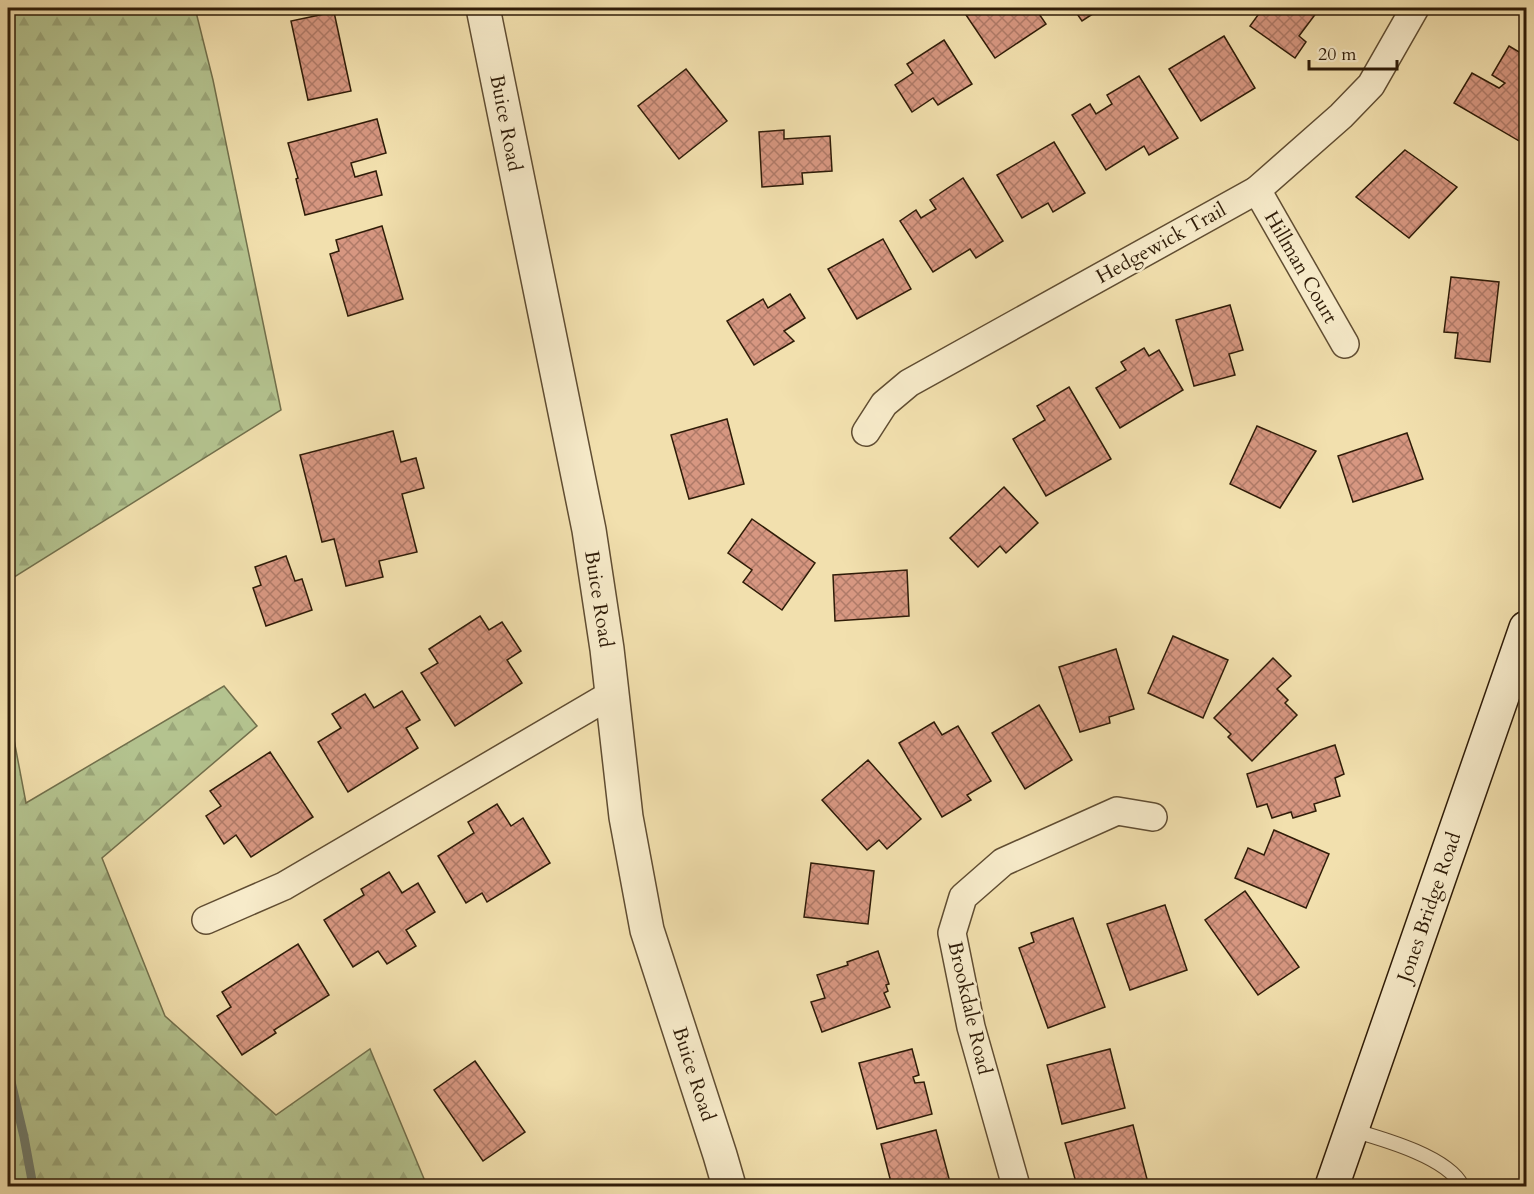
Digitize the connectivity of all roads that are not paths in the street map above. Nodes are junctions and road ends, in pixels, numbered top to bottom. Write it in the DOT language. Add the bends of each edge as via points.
graph roads {
  1 [pos="483,8"];
  2 [pos="1415,8"];
  3 [pos="1257,190"];
  4 [pos="1345,344"];
  5 [pos="866,432"];
  6 [pos="1527,628"];
  7 [pos="612,694"];
  8 [pos="1152,817"];
  9 [pos="206,920"];
  10 [pos="1352,1130"];
  11 [pos="729,1186"];
  12 [pos="1016,1186"];
  13 [pos="1332,1186"];
  14 [pos="1462,1186"];
  1 -- 7 [label="street, Buice Road" via="589,530"];
  2 -- 3 [label="street, Hedgewick Trail" via="1371,85"];
  3 -- 4 [label="street, Hillman Court"];
  3 -- 5 [label="street, Hedgewick Trail" via="909,383 884,404"];
  6 -- 10 [label="street, Jones Bridge Road"];
  7 -- 9 [label="street" via="284,886"];
  7 -- 11 [label="street, Buice Road" via="626,817 647,930"];
  8 -- 12 [label="street, Brookdale Road" via="1117,811 1003,862 963,897 952,933 971,1027"];
  10 -- 13 [label="street, Jones Bridge Road"];
  10 -- 14 [label="lane" via="1434,1160"];
}
